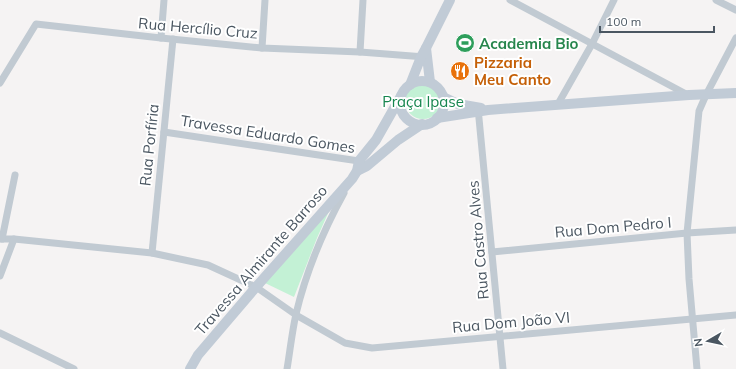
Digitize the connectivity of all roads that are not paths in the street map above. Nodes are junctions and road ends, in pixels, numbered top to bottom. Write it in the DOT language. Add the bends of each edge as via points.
graph roads {
  1 [pos="164,0"];
  2 [pos="265,0"];
  3 [pos="363,0"];
  4 [pos="450,0"];
  5 [pos="510,0"];
  6 [pos="614,0"];
  7 [pos="716,0"];
  8 [pos="736,10"];
  9 [pos="161,38"];
  10 [pos="736,38"];
  11 [pos="173,39"];
  12 [pos="592,44"];
  13 [pos="262,48"];
  14 [pos="360,52"];
  15 [pos="425,54"];
  16 [pos="430,82"];
  17 [pos="0,83"];
  18 [pos="410,85"];
  19 [pos="736,93"];
  20 [pos="689,95"];
  21 [pos="706,95"];
  22 [pos="401,96"];
  23 [pos="443,97"];
  24 [pos="558,104"];
  25 [pos="482,110"];
  26 [pos="437,118"];
  27 [pos="422,124"];
  28 [pos="164,132"];
  29 [pos="359,169"];
  30 [pos="15,175"];
  31 [pos="736,230"];
  32 [pos="687,234"];
  33 [pos="1,239"];
  34 [pos="14,239"];
  35 [pos="492,252"];
  36 [pos="152,253"];
  37 [pos="0,276"];
  38 [pos="256,287"];
  39 [pos="296,315"];
  40 [pos="736,315"];
  41 [pos="693,319"];
  42 [pos="0,333"];
  43 [pos="500,336"];
  44 [pos="74,369"];
  45 [pos="190,369"];
  46 [pos="287,369"];
  47 [pos="503,369"];
  48 [pos="697,369"];
  1 -- 9 [label="street"];
  2 -- 13 [label="street"];
  3 -- 14 [label="street"];
  4 -- 15 [label="street"];
  5 -- 12 [label="street"];
  6 -- 12 [label="street"];
  7 -- 8 [label="street"];
  9 -- 11 [label="street, Rua Hercílio Cruz"];
  9 -- 17 [label="street, Rua Hercílio Cruz" via="36,24"];
  10 -- 21 [label="street"];
  11 -- 13 [label="street, Rua Hercílio Cruz"];
  11 -- 28 [label="street, Rua Porfíria"];
  12 -- 20 [label="street"];
  12 -- 24 [label="street"];
  13 -- 14 [label="street, Rua Hercílio Cruz"];
  14 -- 15 [label="street, Rua Hercílio Cruz"];
  15 -- 16 [label="street"];
  15 -- 18 [label="street"];
  16 -- 18 [label="street" via="416,82"];
  16 -- 23 [label="street"];
  18 -- 22 [label="street"];
  19 -- 21 [label="street"];
  20 -- 21 [label="street"];
  20 -- 24 [label="street"];
  21 -- 32 [label="street" via="699,111"];
  22 -- 27 [label="street" via="401,108 406,118 416,124"];
  22 -- 29 [label="street"];
  23 -- 25 [label="street"];
  23 -- 26 [label="street" via="443,108"];
  24 -- 25 [label="street"];
  25 -- 26 [label="street"];
  25 -- 35 [label="street, Rua Castro Alves"];
  26 -- 27 [label="street" via="433,122"];
  27 -- 29 [label="street"];
  28 -- 29 [label="street, Travessa Eduardo Gomes"];
  28 -- 36 [label="street, Rua Porfíria"];
  29 -- 38 [label="street, Travessa Almirante Barroso"];
  29 -- 39 [label="street" via="328,224 309,271"];
  30 -- 33 [label="street"];
  31 -- 32 [label="street, Rua Dom Pedro I"];
  32 -- 35 [label="street, Rua Dom Pedro I"];
  32 -- 41 [label="street"];
  33 -- 34 [label="street, Rua Dom João VI"];
  34 -- 36 [label="street, Rua Dom João VI"];
  34 -- 37 [label="street"];
  35 -- 43 [label="street, Rua Castro Alves"];
  36 -- 38 [label="street, Rua Dom João VI" via="208,265"];
  38 -- 39 [label="street, Rua Dom João VI"];
  38 -- 45 [label="street, Travessa Almirante Barroso" via="198,355"];
  39 -- 43 [label="street, Rua Dom João VI" via="344,343 372,348"];
  39 -- 46 [label="street"];
  40 -- 41 [label="street, Rua Dom João VI"];
  41 -- 43 [label="street, Rua Dom João VI"];
  41 -- 48 [label="street"];
  42 -- 44 [label="street"];
  43 -- 47 [label="street, Rua Castro Alves"];
}
